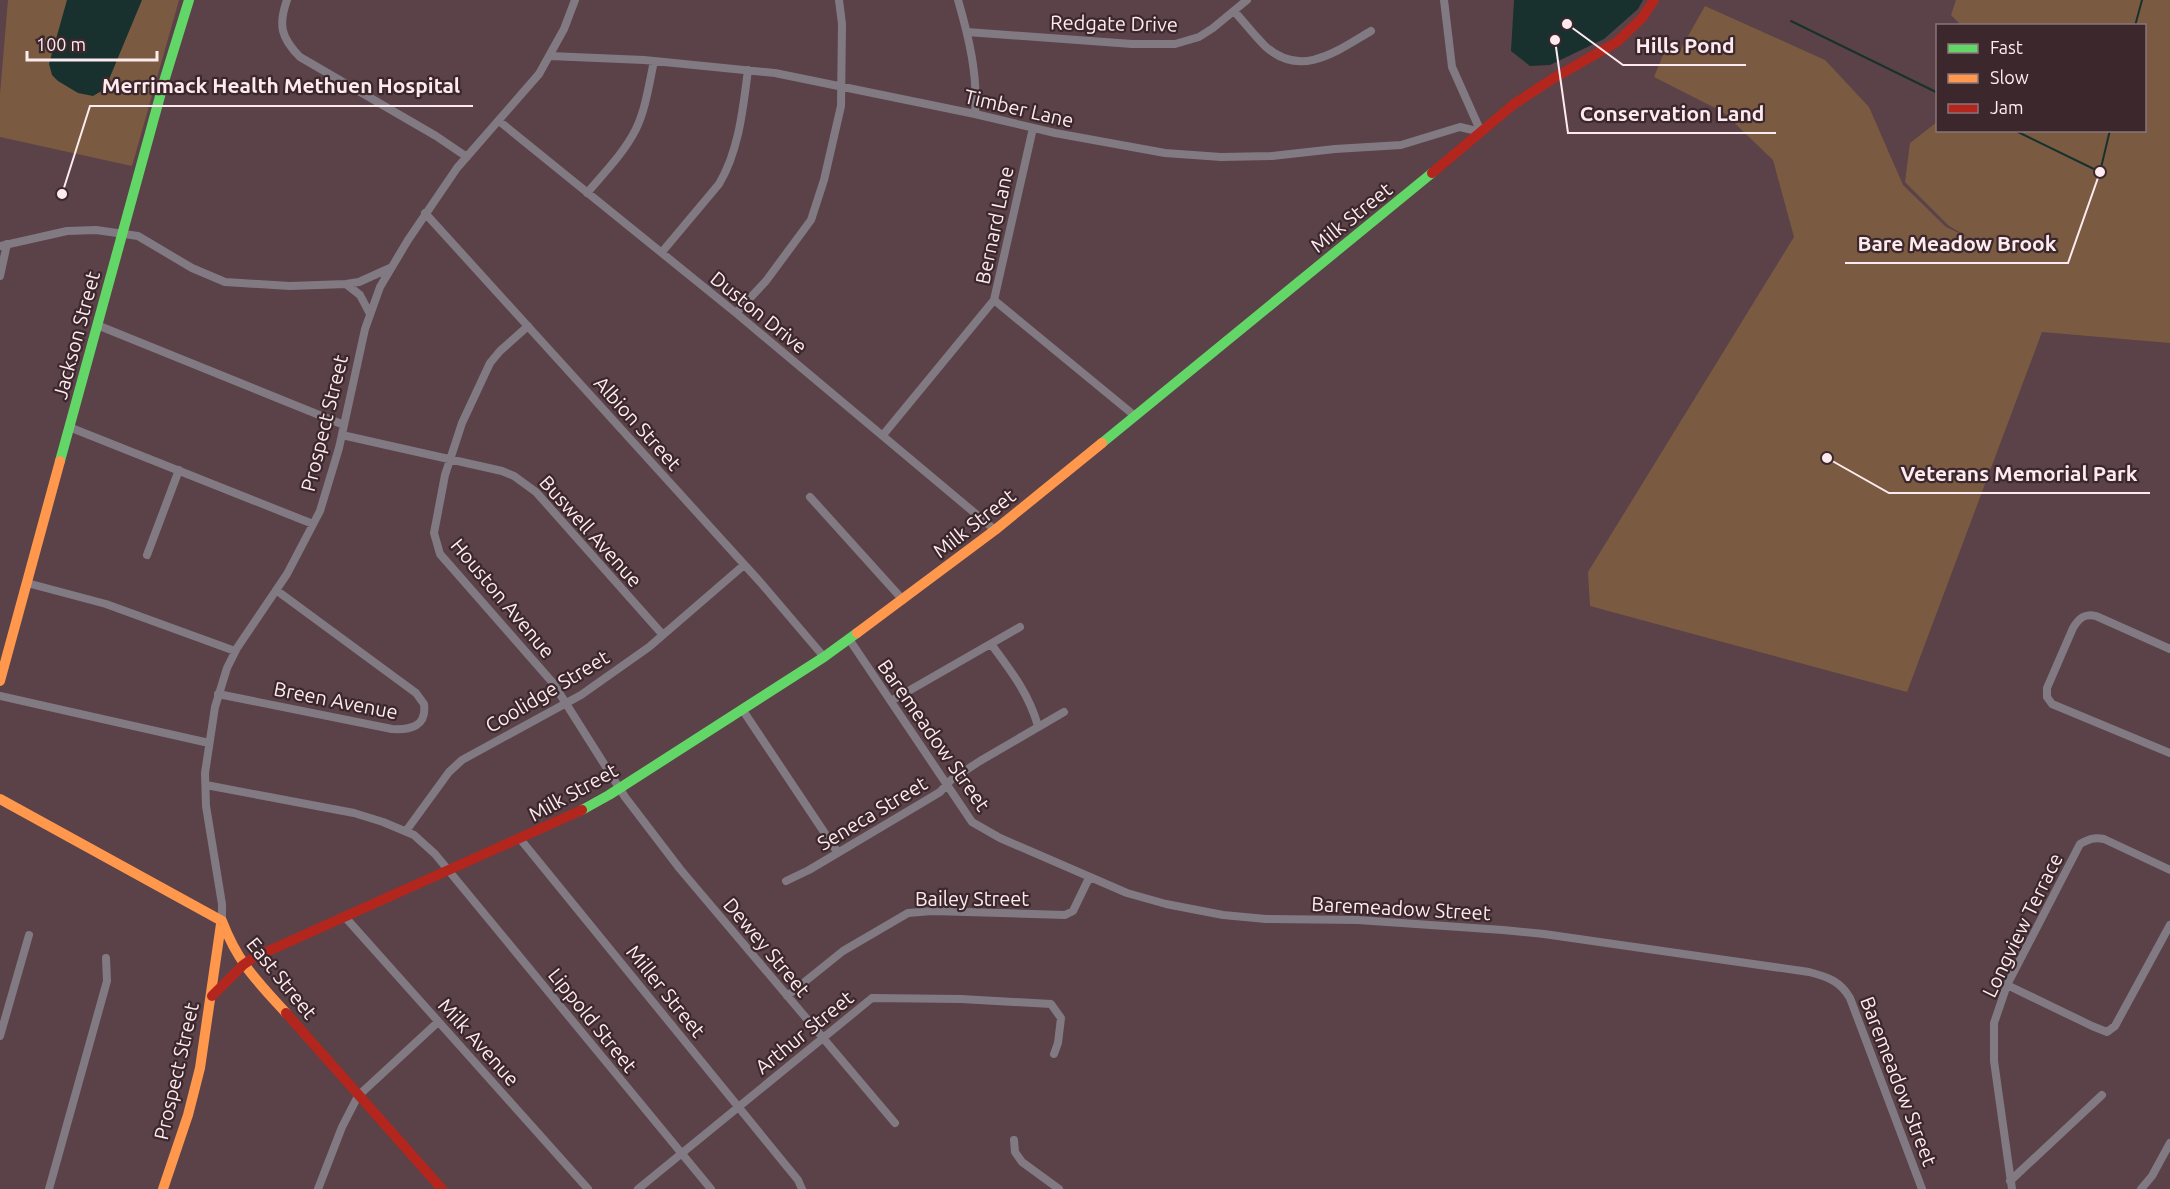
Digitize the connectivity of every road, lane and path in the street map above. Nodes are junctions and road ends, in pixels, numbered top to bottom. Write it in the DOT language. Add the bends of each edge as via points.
graph roads {
  1 [pos="189,0"];
  2 [pos="287,0"];
  3 [pos="575,0"];
  4 [pos="839,0"];
  5 [pos="958,0"];
  6 [pos="1247,0"];
  7 [pos="1444,0"];
  8 [pos="1654,0"];
  9 [pos="1234,11"];
  10 [pos="968,32"];
  11 [pos="1371,32"];
  12 [pos="550,56"];
  13 [pos="654,61"];
  14 [pos="748,70"];
  15 [pos="840,86"];
  16 [pos="975,114"];
  17 [pos="499,121"];
  18 [pos="1033,128"];
  19 [pos="1481,132"];
  20 [pos="467,157"];
  21 [pos="587,193"];
  22 [pos="426,213"];
  23 [pos="122,235"];
  24 [pos="3,245"];
  25 [pos="662,252"];
  26 [pos="391,268"];
  27 [pos="0,276"];
  28 [pos="346,284"];
  29 [pos="994,300"];
  30 [pos="736,313"];
  31 [pos="370,314"];
  32 [pos="97,326"];
  33 [pos="528,326"];
  34 [pos="1135,416"];
  35 [pos="344,425"];
  36 [pos="69,427"];
  37 [pos="342,435"];
  38 [pos="883,435"];
  39 [pos="450,460"];
  40 [pos="179,470"];
  41 [pos="810,496"];
  42 [pos="313,524"];
  43 [pos="995,530"];
  44 [pos="147,555"];
  45 [pos="744,565"];
  46 [pos="27,583"];
  47 [pos="276,590"];
  48 [pos="903,600"];
  49 [pos="1020,627"];
  50 [pos="663,635"];
  51 [pos="849,639"];
  52 [pos="991,644"];
  53 [pos="2170,649"];
  54 [pos="236,651"];
  55 [pos="824,657"];
  56 [pos="0,681"];
  57 [pos="218,694"];
  58 [pos="0,696"];
  59 [pos="891,701"];
  60 [pos="567,703"];
  61 [pos="742,709"];
  62 [pos="1064,712"];
  63 [pos="1038,726"];
  64 [pos="209,743"];
  65 [pos="2170,753"];
  66 [pos="206,785"];
  67 [pos="946,785"];
  68 [pos="620,788"];
  69 [pos="0,799"];
  70 [pos="406,831"];
  71 [pos="521,840"];
  72 [pos="838,853"];
  73 [pos="2170,870"];
  74 [pos="450,871"];
  75 [pos="1089,878"];
  76 [pos="786,881"];
  77 [pos="345,917"];
  78 [pos="222,921"];
  79 [pos="2170,925"];
  80 [pos="29,935"];
  81 [pos="105,958"];
  82 [pos="243,965"];
  83 [pos="2007,985"];
  84 [pos="212,996"];
  85 [pos="787,996"];
  86 [pos="438,1022"];
  87 [pos="0,1036"];
  88 [pos="822,1039"];
  89 [pos="1054,1053"];
  90 [pos="358,1095"];
  91 [pos="2102,1095"];
  92 [pos="739,1106"];
  93 [pos="895,1123"];
  94 [pos="1014,1140"];
  95 [pos="2170,1143"];
  96 [pos="681,1154"];
  97 [pos="432,1184"];
  98 [pos="2011,1185"];
  99 [pos="49,1189"];
  100 [pos="163,1189"];
  101 [pos="318,1189"];
  102 [pos="442,1189"];
  103 [pos="588,1189"];
  104 [pos="639,1189"];
  105 [pos="711,1189"];
  106 [pos="802,1189"];
  107 [pos="1059,1189"];
  108 [pos="1923,1189"];
  109 [pos="2141,1189"];
  1 -- 23 [label="street, Jackson Street"];
  2 -- 20 [label="street" via="282,24 284,37 300,57"];
  3 -- 12 [label="street, Prospect Street"];
  4 -- 15 [label="street"];
  5 -- 10 [label="street"];
  6 -- 9 [label="street, Redgate Drive"];
  7 -- 19 [label="street" via="1452,67"];
  8 -- 19 [label="street, Milk Street" via="1617,42 1533,91"];
  9 -- 10 [label="street, Redgate Drive" via="1199,37 1175,44"];
  9 -- 11 [label="street" via="1265,46 1292,61 1335,53"];
  10 -- 16 [label="street" via="974,63"];
  12 -- 13 [label="street, Timber Lane"];
  12 -- 17 [label="street, Prospect Street"];
  13 -- 14 [label="street, Timber Lane"];
  13 -- 21 [label="street" via="636,130"];
  14 -- 15 [label="street, Timber Lane"];
  14 -- 25 [label="street" via="736,140 726,172"];
  15 -- 16 [label="street, Timber Lane"];
  15 -- 30 [label="street" via="841,106 811,220 766,281"];
  16 -- 18 [label="street, Timber Lane"];
  17 -- 20 [label="street, Prospect Street"];
  17 -- 21 [label="street, Duston Drive"];
  18 -- 19 [label="street, Timber Lane" via="1165,153 1221,157 1401,145 1460,127"];
  18 -- 29 [label="street, Bernard Lane"];
  19 -- 34 [label="street, Milk Street"];
  20 -- 22 [label="street, Prospect Street"];
  21 -- 25 [label="street, Duston Drive"];
  22 -- 26 [label="street, Prospect Street"];
  22 -- 33 [label="street, Albion Street"];
  23 -- 24 [label="street" via="96,230 67,231"];
  23 -- 28 [label="street" via="138,236 192,268 225,282"];
  23 -- 32 [label="street, Jackson Street"];
  24 -- 27 [label="street"];
  25 -- 30 [label="street, Duston Drive"];
  26 -- 28 [label="street"];
  26 -- 31 [label="street, Prospect Street"];
  28 -- 31 [label="street" via="360,295"];
  29 -- 34 [label="street"];
  29 -- 38 [label="street, Bernard Lane"];
  30 -- 38 [label="street, Duston Drive"];
  31 -- 35 [label="street, Prospect Street"];
  32 -- 35 [label="street"];
  32 -- 36 [label="street, Jackson Street"];
  33 -- 39 [label="street, Houston Avenue" via="490,363"];
  33 -- 45 [label="street, Albion Street"];
  34 -- 43 [label="street, Milk Street"];
  35 -- 37 [label="street, Prospect Street"];
  36 -- 40 [label="street"];
  36 -- 46 [label="street, Jackson Street"];
  37 -- 39 [label="street, Buswell Avenue"];
  37 -- 42 [label="street, Prospect Street" via="330,482"];
  38 -- 43 [label="street, Duston Drive"];
  39 -- 50 [label="street, Buswell Avenue" via="502,471 526,484"];
  39 -- 60 [label="street, Houston Avenue" via="434,533 440,554 531,656"];
  40 -- 42 [label="street"];
  40 -- 44 [label="street"];
  41 -- 48 [label="street"];
  42 -- 47 [label="street, Prospect Street"];
  43 -- 48 [label="street, Milk Street"];
  45 -- 50 [label="street, Coolidge Street"];
  45 -- 55 [label="street, Albion Street"];
  46 -- 54 [label="street" via="106,604"];
  46 -- 56 [label="street, Jackson Street"];
  47 -- 54 [label="street, Prospect Street"];
  47 -- 57 [label="street, Breen Avenue" via="416,693 424,704 423,718 411,729 392,729"];
  48 -- 51 [label="street, Milk Street"];
  49 -- 52 [label="street"];
  50 -- 60 [label="street, Coolidge Street"];
  51 -- 55 [label="street, Milk Street"];
  51 -- 59 [label="street, Baremeadow Street"];
  52 -- 59 [label="street"];
  52 -- 63 [label="street" via="1027,695"];
  53 -- 65 [label="street" via="2096,616 2084,616 2073,628 2049,680 2047,697 2052,704"];
  54 -- 57 [label="street, Prospect Street"];
  55 -- 61 [label="street, Milk Street"];
  57 -- 64 [label="street, Prospect Street"];
  58 -- 64 [label="street"];
  59 -- 67 [label="street, Baremeadow Street"];
  60 -- 68 [label="street, Houston Avenue"];
  60 -- 70 [label="street, Coolidge Street" via="462,760"];
  61 -- 68 [label="street, Milk Street"];
  61 -- 72 [label="street"];
  62 -- 63 [label="street, Seneca Street"];
  63 -- 67 [label="street, Seneca Street"];
  64 -- 66 [label="street, Prospect Street"];
  66 -- 70 [label="street, Lippold Street" via="354,813"];
  66 -- 78 [label="street, Prospect Street"];
  67 -- 72 [label="street, Seneca Street"];
  67 -- 75 [label="street, Baremeadow Street" via="980,827"];
  68 -- 71 [label="street, Milk Street"];
  68 -- 85 [label="street, Dewey Street" via="680,869"];
  69 -- 78 [label="street"];
  70 -- 74 [label="street, Lippold Street" via="424,843"];
  71 -- 74 [label="street, Milk Street"];
  71 -- 92 [label="street, Miller Street"];
  72 -- 76 [label="street, Seneca Street"];
  73 -- 83 [label="street, Longview Terrace" via="2104,839 2088,839 2080,844"];
  74 -- 77 [label="street, Milk Street"];
  74 -- 96 [label="street, Lippold Street"];
  75 -- 85 [label="street, Bailey Street" via="1073,911 1065,915 908,913 843,951"];
  75 -- 108 [label="street, Baremeadow Street" via="1149,900 1223,915 1503,930 1826,977 1840,985 1850,998"];
  77 -- 82 [label="street, Milk Street"];
  77 -- 86 [label="street, Milk Avenue"];
  78 -- 82 [label="street, East Street"];
  78 -- 84 [label="street, Prospect Street"];
  79 -- 83 [label="street" via="2115,1026 2107,1032"];
  80 -- 87 [label="street"];
  81 -- 99 [label="street" via="107,981"];
  82 -- 84 [label="street, Prospect Street"];
  82 -- 90 [label="street, East Street"];
  83 -- 98 [label="street, Longview Terrace" via="1994,1023 1993,1040"];
  84 -- 100 [label="street, Prospect Street" via="188,1114"];
  85 -- 88 [label="street, Dewey Street"];
  86 -- 90 [label="street"];
  86 -- 103 [label="street, Milk Avenue"];
  88 -- 89 [label="street, Arthur Street" via="872,998 1042,1002 1051,1004 1061,1018"];
  88 -- 92 [label="street, Arthur Street"];
  88 -- 93 [label="street, Dewey Street"];
  90 -- 97 [label="street, East Street"];
  90 -- 101 [label="street"];
  91 -- 98 [label="street"];
  92 -- 96 [label="street, Arthur Street"];
  92 -- 106 [label="street, Miller Street"];
  94 -- 107 [label="street" via="1017,1156"];
  95 -- 109 [label="street"];
  96 -- 104 [label="street, Arthur Street"];
  96 -- 105 [label="street, Lippold Street"];
  97 -- 102 [label="street, East Street"];
}
